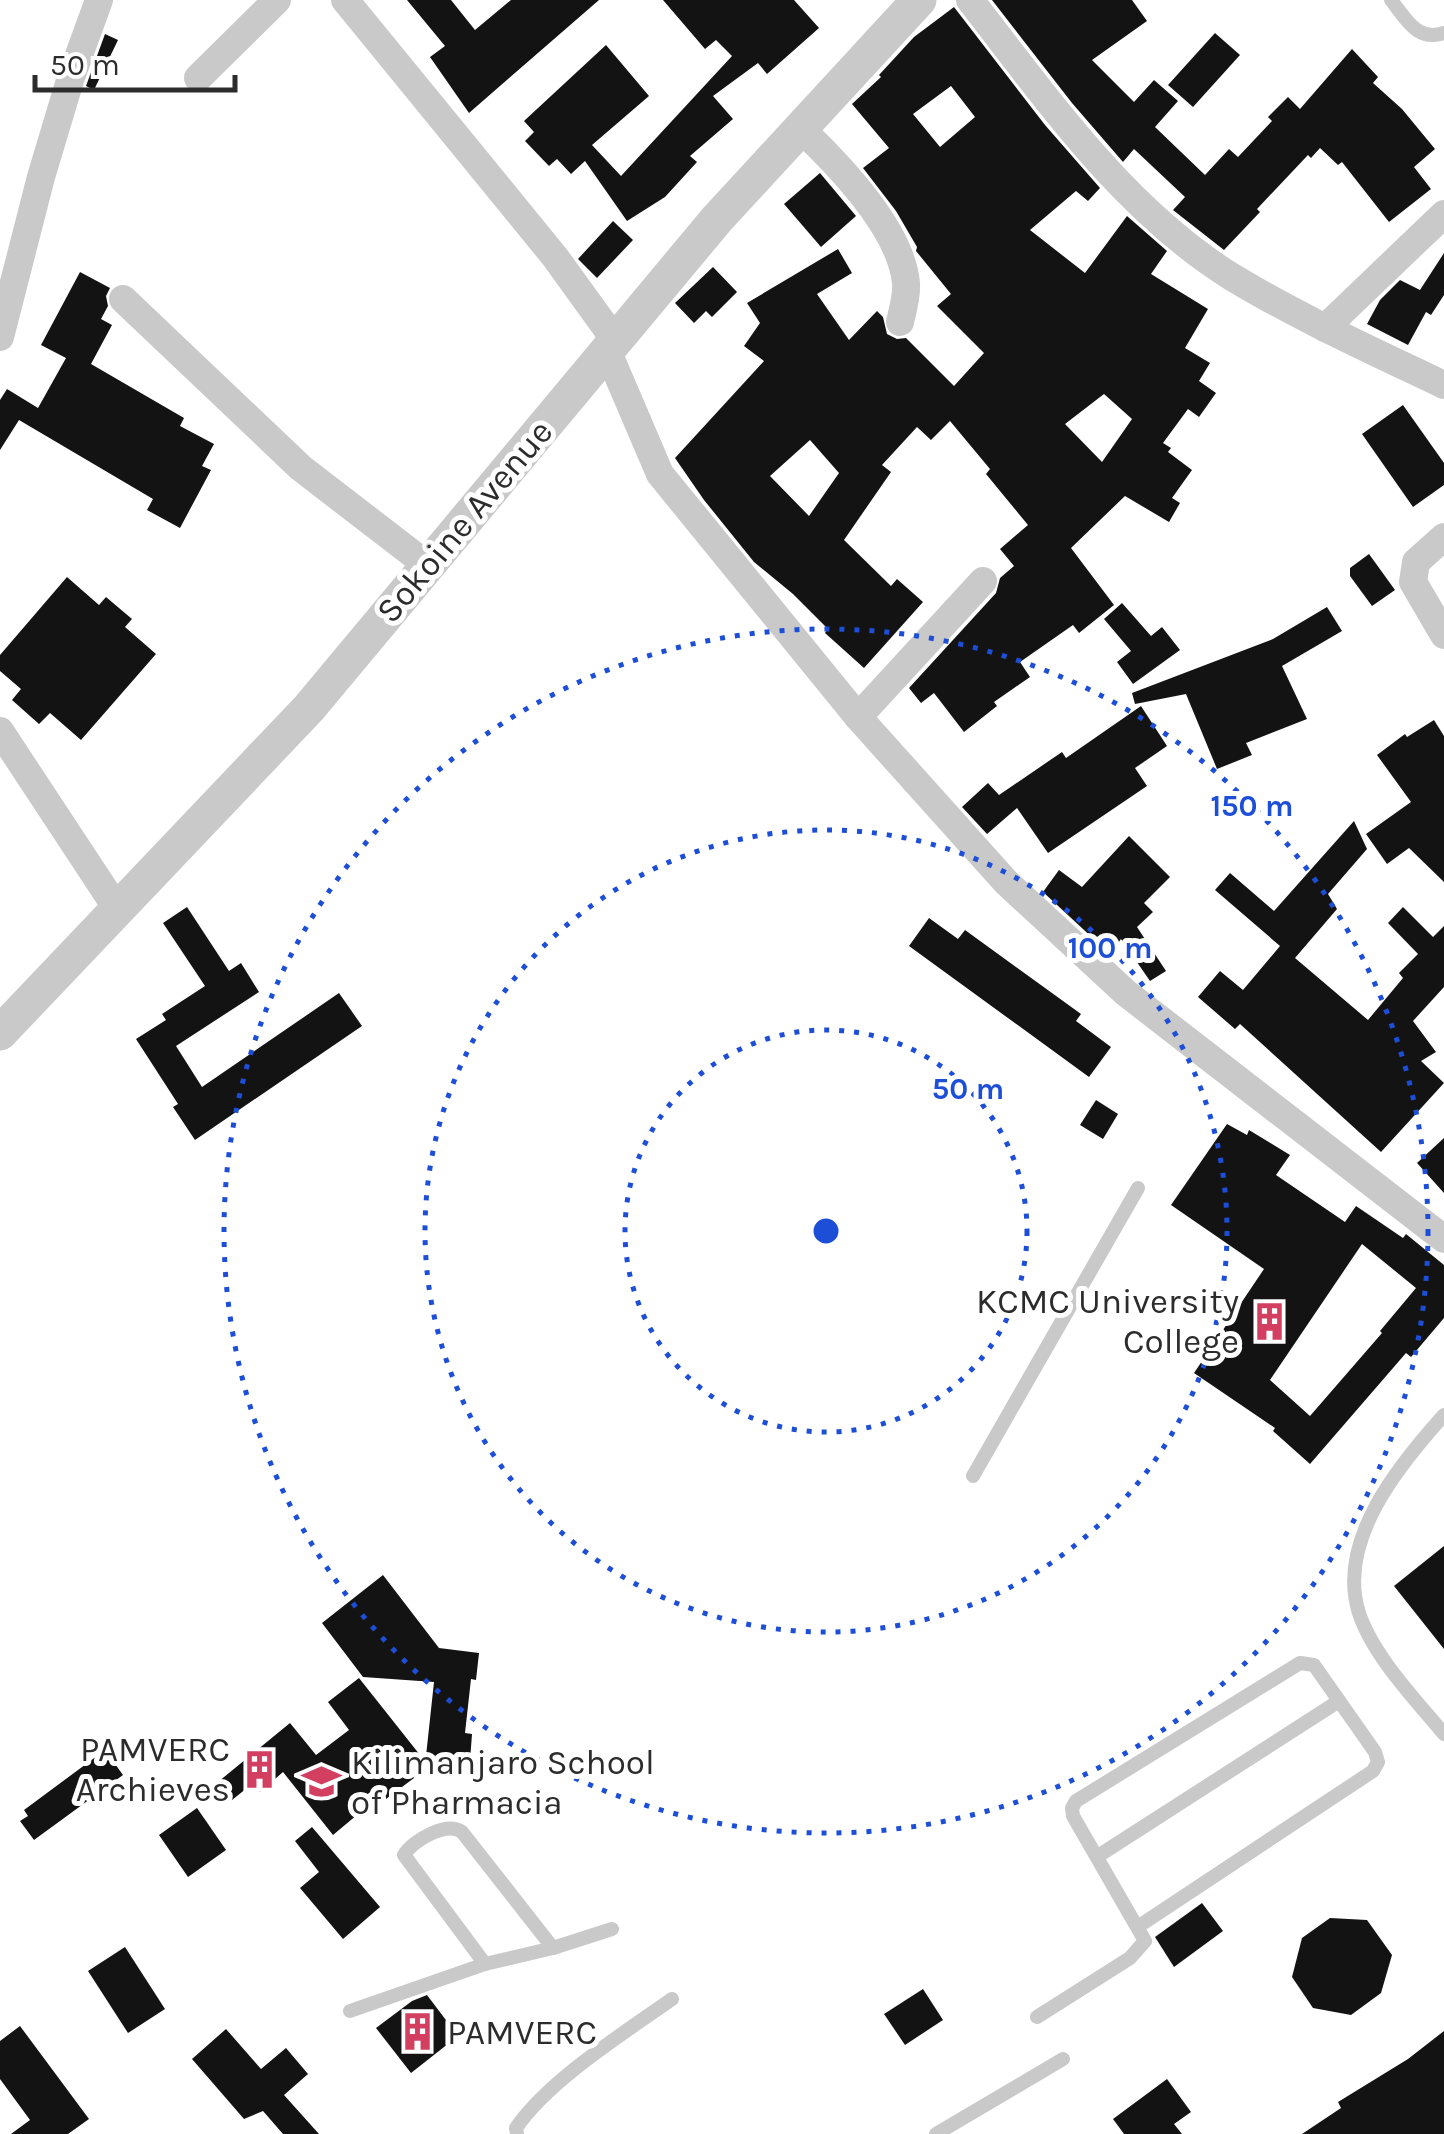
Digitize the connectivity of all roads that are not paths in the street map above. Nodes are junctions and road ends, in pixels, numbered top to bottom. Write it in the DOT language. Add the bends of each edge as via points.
graph roads {
  1 [pos="100,0"];
  2 [pos="277,0"];
  3 [pos="345,0"];
  4 [pos="919,0"];
  5 [pos="970,0"];
  6 [pos="1391,0"];
  7 [pos="1444,33"];
  8 [pos="198,78"];
  9 [pos="801,129"];
  10 [pos="1444,214"];
  11 [pos="123,299"];
  12 [pos="900,322"];
  13 [pos="1324,328"];
  14 [pos="0,337"];
  15 [pos="611,345"];
  16 [pos="1444,385"];
  17 [pos="1444,537"];
  18 [pos="428,566"];
  19 [pos="983,581"];
  20 [pos="1444,636"];
  21 [pos="858,717"];
  22 [pos="0,731"];
  23 [pos="116,907"];
  24 [pos="0,1033"];
  25 [pos="1138,1188"];
  26 [pos="1444,1239"];
  27 [pos="1444,1415"];
  28 [pos="973,1476"];
  29 [pos="1339,1701"];
  30 [pos="1444,1734"];
  31 [pos="1098,1856"];
  32 [pos="1139,1926"];
  33 [pos="612,1928"];
  34 [pos="553,1948"];
  35 [pos="485,1964"];
  36 [pos="672,1999"];
  37 [pos="350,2011"];
  38 [pos="1038,2017"];
  39 [pos="1063,2059"];
  40 [pos="517,2134"];
  41 [pos="936,2134"];
  1 -- 14 [label="street" via="41,177"];
  2 -- 8 [label="street"];
  3 -- 15 [label="street" via="555,256"];
  4 -- 9 [label="street, Sokoine Avenue"];
  5 -- 13 [label="street" via="1096,159 1160,221 1230,276"];
  6 -- 7 [label="lane" via="1420,34"];
  9 -- 12 [label="street" via="853,182 899,256 906,289"];
  9 -- 15 [label="street, Sokoine Avenue"];
  10 -- 13 [label="street"];
  11 -- 18 [label="street" via="301,468"];
  13 -- 16 [label="street"];
  15 -- 18 [label="street, Sokoine Avenue"];
  15 -- 21 [label="street" via="660,474"];
  17 -- 20 [label="street" via="1416,562 1413,582"];
  18 -- 23 [label="street, Sokoine Avenue" via="308,708"];
  19 -- 21 [label="street"];
  21 -- 26 [label="street" via="1006,882 1126,994"];
  22 -- 23 [label="street"];
  23 -- 24 [label="street, Sokoine Avenue"];
  25 -- 28 [label="lane"];
  27 -- 30 [label="lane" via="1365,1524 1354,1560 1359,1613 1390,1669"];
  29 -- 31 [label="lane"];
  29 -- 31 [label="lane" via="1314,1665 1300,1664 1076,1801 1072,1816"];
  29 -- 32 [label="lane" via="1374,1752 1373,1771"];
  31 -- 32 [label="lane"];
  32 -- 38 [label="lane" via="1146,1942 1130,1958"];
  33 -- 34 [label="lane"];
  34 -- 35 [label="lane"];
  34 -- 35 [label="lane" via="462,1832 448,1827 404,1855"];
  35 -- 37 [label="lane"];
  36 -- 40 [label="lane" via="530,2109"];
  39 -- 41 [label="lane"];
}
